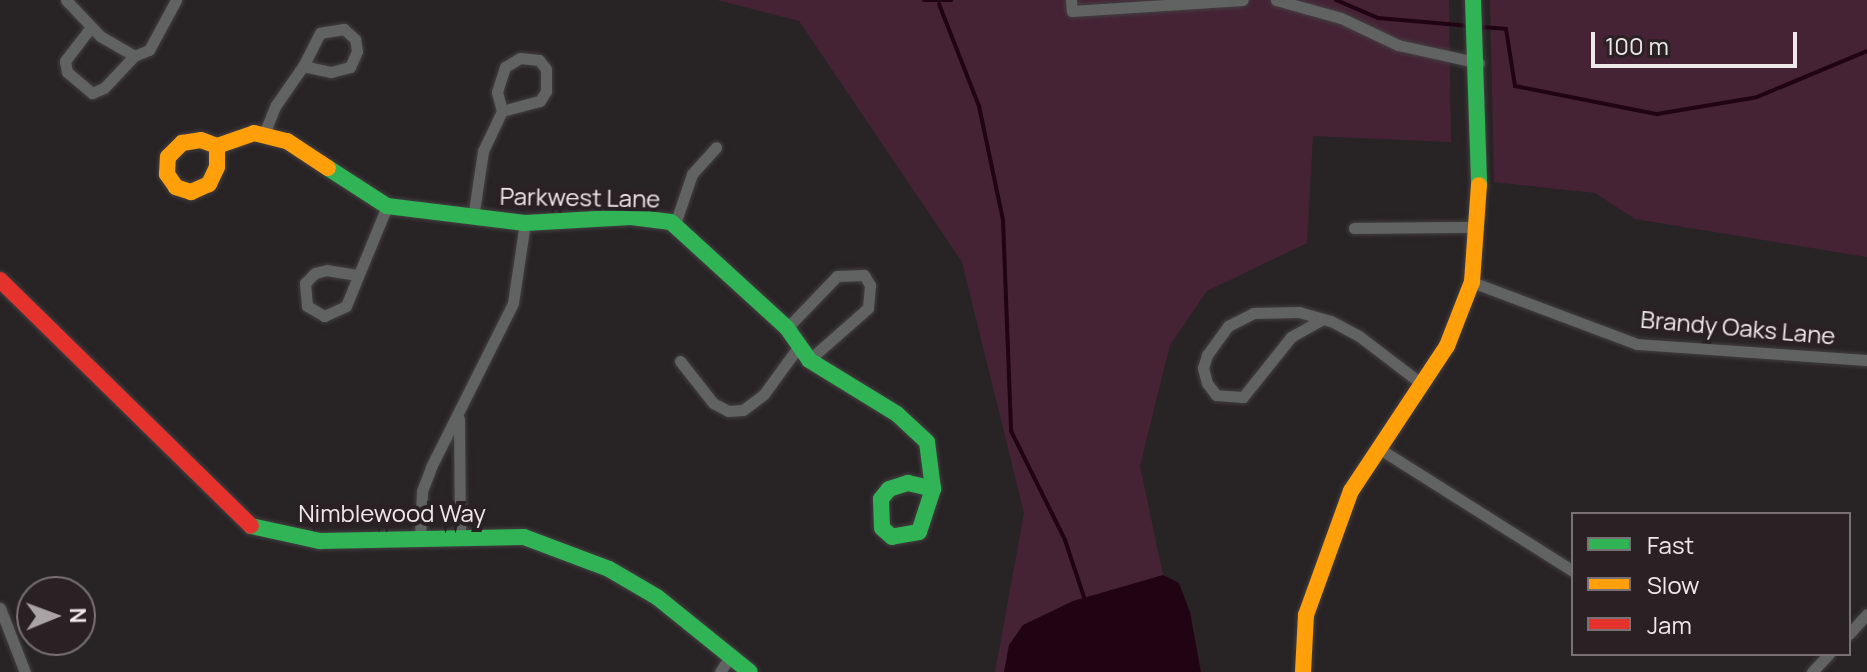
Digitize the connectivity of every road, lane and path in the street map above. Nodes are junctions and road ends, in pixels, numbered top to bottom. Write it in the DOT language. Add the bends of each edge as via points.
graph roads {
  1 [pos="66,0"];
  2 [pos="176,0"];
  3 [pos="1071,0"];
  4 [pos="1243,0"];
  5 [pos="1276,0"];
  6 [pos="1473,8"];
  7 [pos="91,27"];
  8 [pos="134,56"];
  9 [pos="1479,63"];
  10 [pos="303,66"];
  11 [pos="502,111"];
  12 [pos="264,134"];
  13 [pos="217,146"];
  14 [pos="716,147"];
  15 [pos="387,206"];
  16 [pos="473,218"];
  17 [pos="525,223"];
  18 [pos="674,227"];
  19 [pos="1478,227"];
  20 [pos="1354,228"];
  21 [pos="357,275"];
  22 [pos="0,280"];
  23 [pos="1472,282"];
  24 [pos="1323,319"];
  25 [pos="787,328"];
  26 [pos="804,353"];
  27 [pos="1867,360"];
  28 [pos="680,361"];
  29 [pos="1423,385"];
  30 [pos="459,419"];
  31 [pos="1380,449"];
  32 [pos="933,489"];
  33 [pos="460,537"];
  34 [pos="420,538"];
  35 [pos="1571,570"];
  36 [pos="0,608"];
  37 [pos="1867,614"];
  38 [pos="1851,632"];
  39 [pos="1827,656"];
  40 [pos="725,665"];
  41 [pos="25,672"];
  42 [pos="750,672"];
  43 [pos="1303,672"];
  44 [pos="1812,672"];
  1 -- 7 [label="street"];
  2 -- 8 [label="street" via="149,50"];
  3 -- 4 [label="street" via="1072,11"];
  5 -- 9 [label="street" via="1341,18 1398,45"];
  6 -- 9 [label="street"];
  7 -- 8 [label="street"];
  7 -- 8 [label="street" via="65,61 67,72 92,93 104,88"];
  9 -- 19 [label="street"];
  10 -- 10 [label="street" via="331,72 350,67 357,51 355,39 344,29 320,33"];
  10 -- 12 [label="street" via="281,96"];
  11 -- 11 [label="street" via="540,101 548,79 539,60 520,58 505,67 497,92"];
  11 -- 16 [label="street" via="483,151"];
  12 -- 13 [label="street" via="244,134"];
  12 -- 15 [label="street, Parkwest Lane" via="303,151"];
  14 -- 18 [label="street" via="692,174"];
  15 -- 16 [label="street, Parkwest Lane"];
  15 -- 21 [label="street"];
  16 -- 17 [label="street, Parkwest Lane"];
  17 -- 18 [label="street, Parkwest Lane" via="651,218"];
  17 -- 30 [label="street" via="513,303"];
  18 -- 25 [label="street, Parkwest Lane"];
  19 -- 20 [label="street"];
  19 -- 23 [label="street"];
  21 -- 21 [label="street" via="337,314 324,316 307,306 305,283 315,273"];
  22 -- 34 [label="street, Nimblewood Way" via="251,526 320,541"];
  23 -- 27 [label="street, Brandy Oaks Lane" via="1637,344"];
  23 -- 29 [label="street" via="1447,346"];
  24 -- 24 [label="street" via="1299,312 1253,313 1228,326 1203,368 1216,395 1243,397 1291,337"];
  24 -- 29 [label="street" via="1359,336"];
  25 -- 26 [label="street, Parkwest Lane"];
  25 -- 26 [label="street" via="837,276 864,275 870,285 868,308"];
  26 -- 28 [label="street" via="764,394 743,410 728,411 713,403"];
  26 -- 32 [label="street, Parkwest Lane" via="921,434 931,452"];
  29 -- 31 [label="street"];
  30 -- 33 [label="street"];
  30 -- 34 [label="street" via="422,491"];
  31 -- 35 [label="street"];
  31 -- 43 [label="street" via="1351,491 1322,564 1306,615"];
  33 -- 34 [label="street, Nimblewood Way"];
  33 -- 40 [label="street, Nimblewood Way" via="524,537 609,569 657,597"];
  36 -- 41 [label="street"];
  37 -- 38 [label="street"];
  39 -- 44 [label="street"];
  40 -- 42 [label="street, Nimblewood Way"];
}
